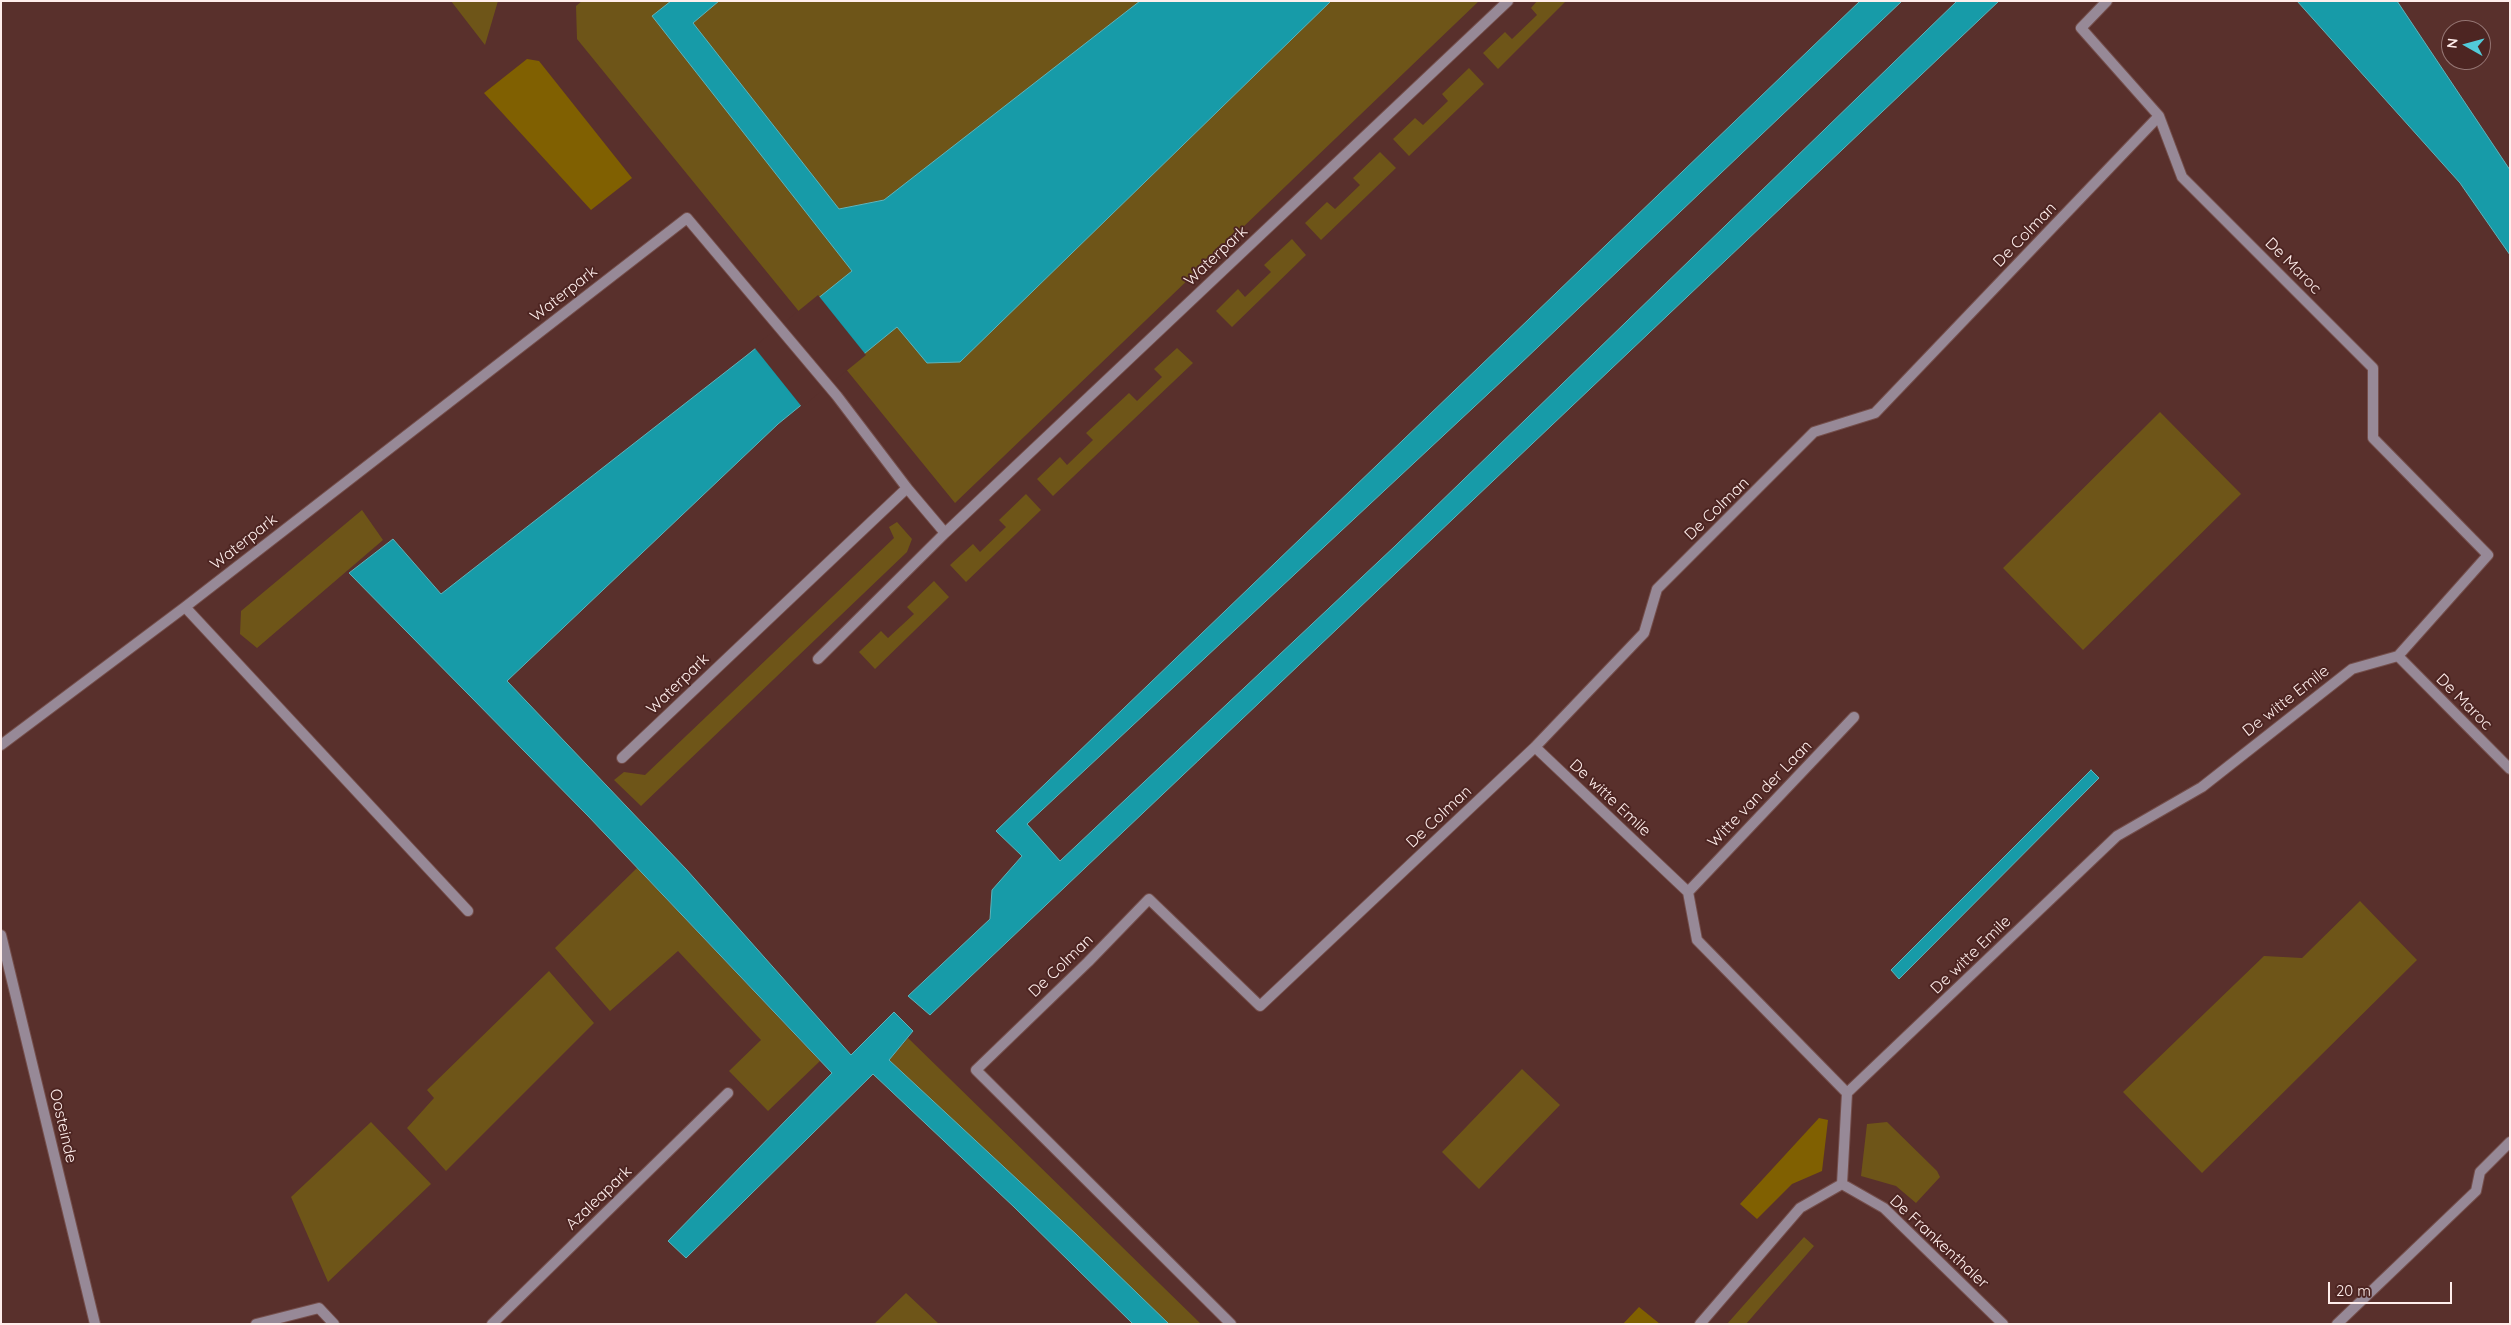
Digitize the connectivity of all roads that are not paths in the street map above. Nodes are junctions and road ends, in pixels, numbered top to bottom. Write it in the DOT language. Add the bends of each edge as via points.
graph roads {
  1 [pos="1508,1"];
  2 [pos="2108,1"];
  3 [pos="2159,116"];
  4 [pos="906,488"];
  5 [pos="945,534"];
  6 [pos="185,607"];
  7 [pos="2398,656"];
  8 [pos="818,659"];
  9 [pos="1854,717"];
  10 [pos="1,745"];
  11 [pos="1535,747"];
  12 [pos="622,758"];
  13 [pos="2510,769"];
  14 [pos="1688,892"];
  15 [pos="468,911"];
  16 [pos="1,935"];
  17 [pos="728,1093"];
  18 [pos="1847,1093"];
  19 [pos="2510,1142"];
  20 [pos="1842,1184"];
  21 [pos="95,1324"];
  22 [pos="256,1324"];
  23 [pos="334,1324"];
  24 [pos="492,1324"];
  25 [pos="1231,1324"];
  26 [pos="1700,1324"];
  27 [pos="2003,1324"];
  28 [pos="2337,1324"];
  1 -- 5 [label="street, Waterpark"];
  2 -- 3 [label="street, De Maroc" via="2081,28"];
  3 -- 7 [label="street, De Maroc" via="2182,178 2374,368 2373,438 2488,555"];
  3 -- 11 [label="street, De Colman" via="1875,413 1814,432 1657,589 1644,632"];
  4 -- 5 [label="street, Waterpark"];
  4 -- 6 [label="street, Waterpark" via="837,396 687,218"];
  4 -- 12 [label="street, Waterpark"];
  5 -- 8 [label="street, Waterpark"];
  6 -- 10 [label="street, Waterpark"];
  6 -- 15 [label="street"];
  7 -- 13 [label="street, De Maroc"];
  7 -- 18 [label="street, De witte Emile" via="2352,669 2202,787 2117,836"];
  9 -- 14 [label="street, Witte van der Laan"];
  11 -- 14 [label="street, De witte Emile"];
  11 -- 25 [label="street, De Colman" via="1260,1006 1149,898 976,1070"];
  14 -- 18 [label="street" via="1696,940"];
  16 -- 21 [label="street, Oosteinde"];
  17 -- 24 [label="street, Azaleapark"];
  18 -- 20 [label="street"];
  19 -- 28 [label="street" via="2480,1172 2476,1191"];
  20 -- 26 [label="street" via="1800,1208"];
  20 -- 27 [label="street, De Frankenthaler" via="1884,1208"];
  22 -- 23 [label="street" via="318,1308"];
}
